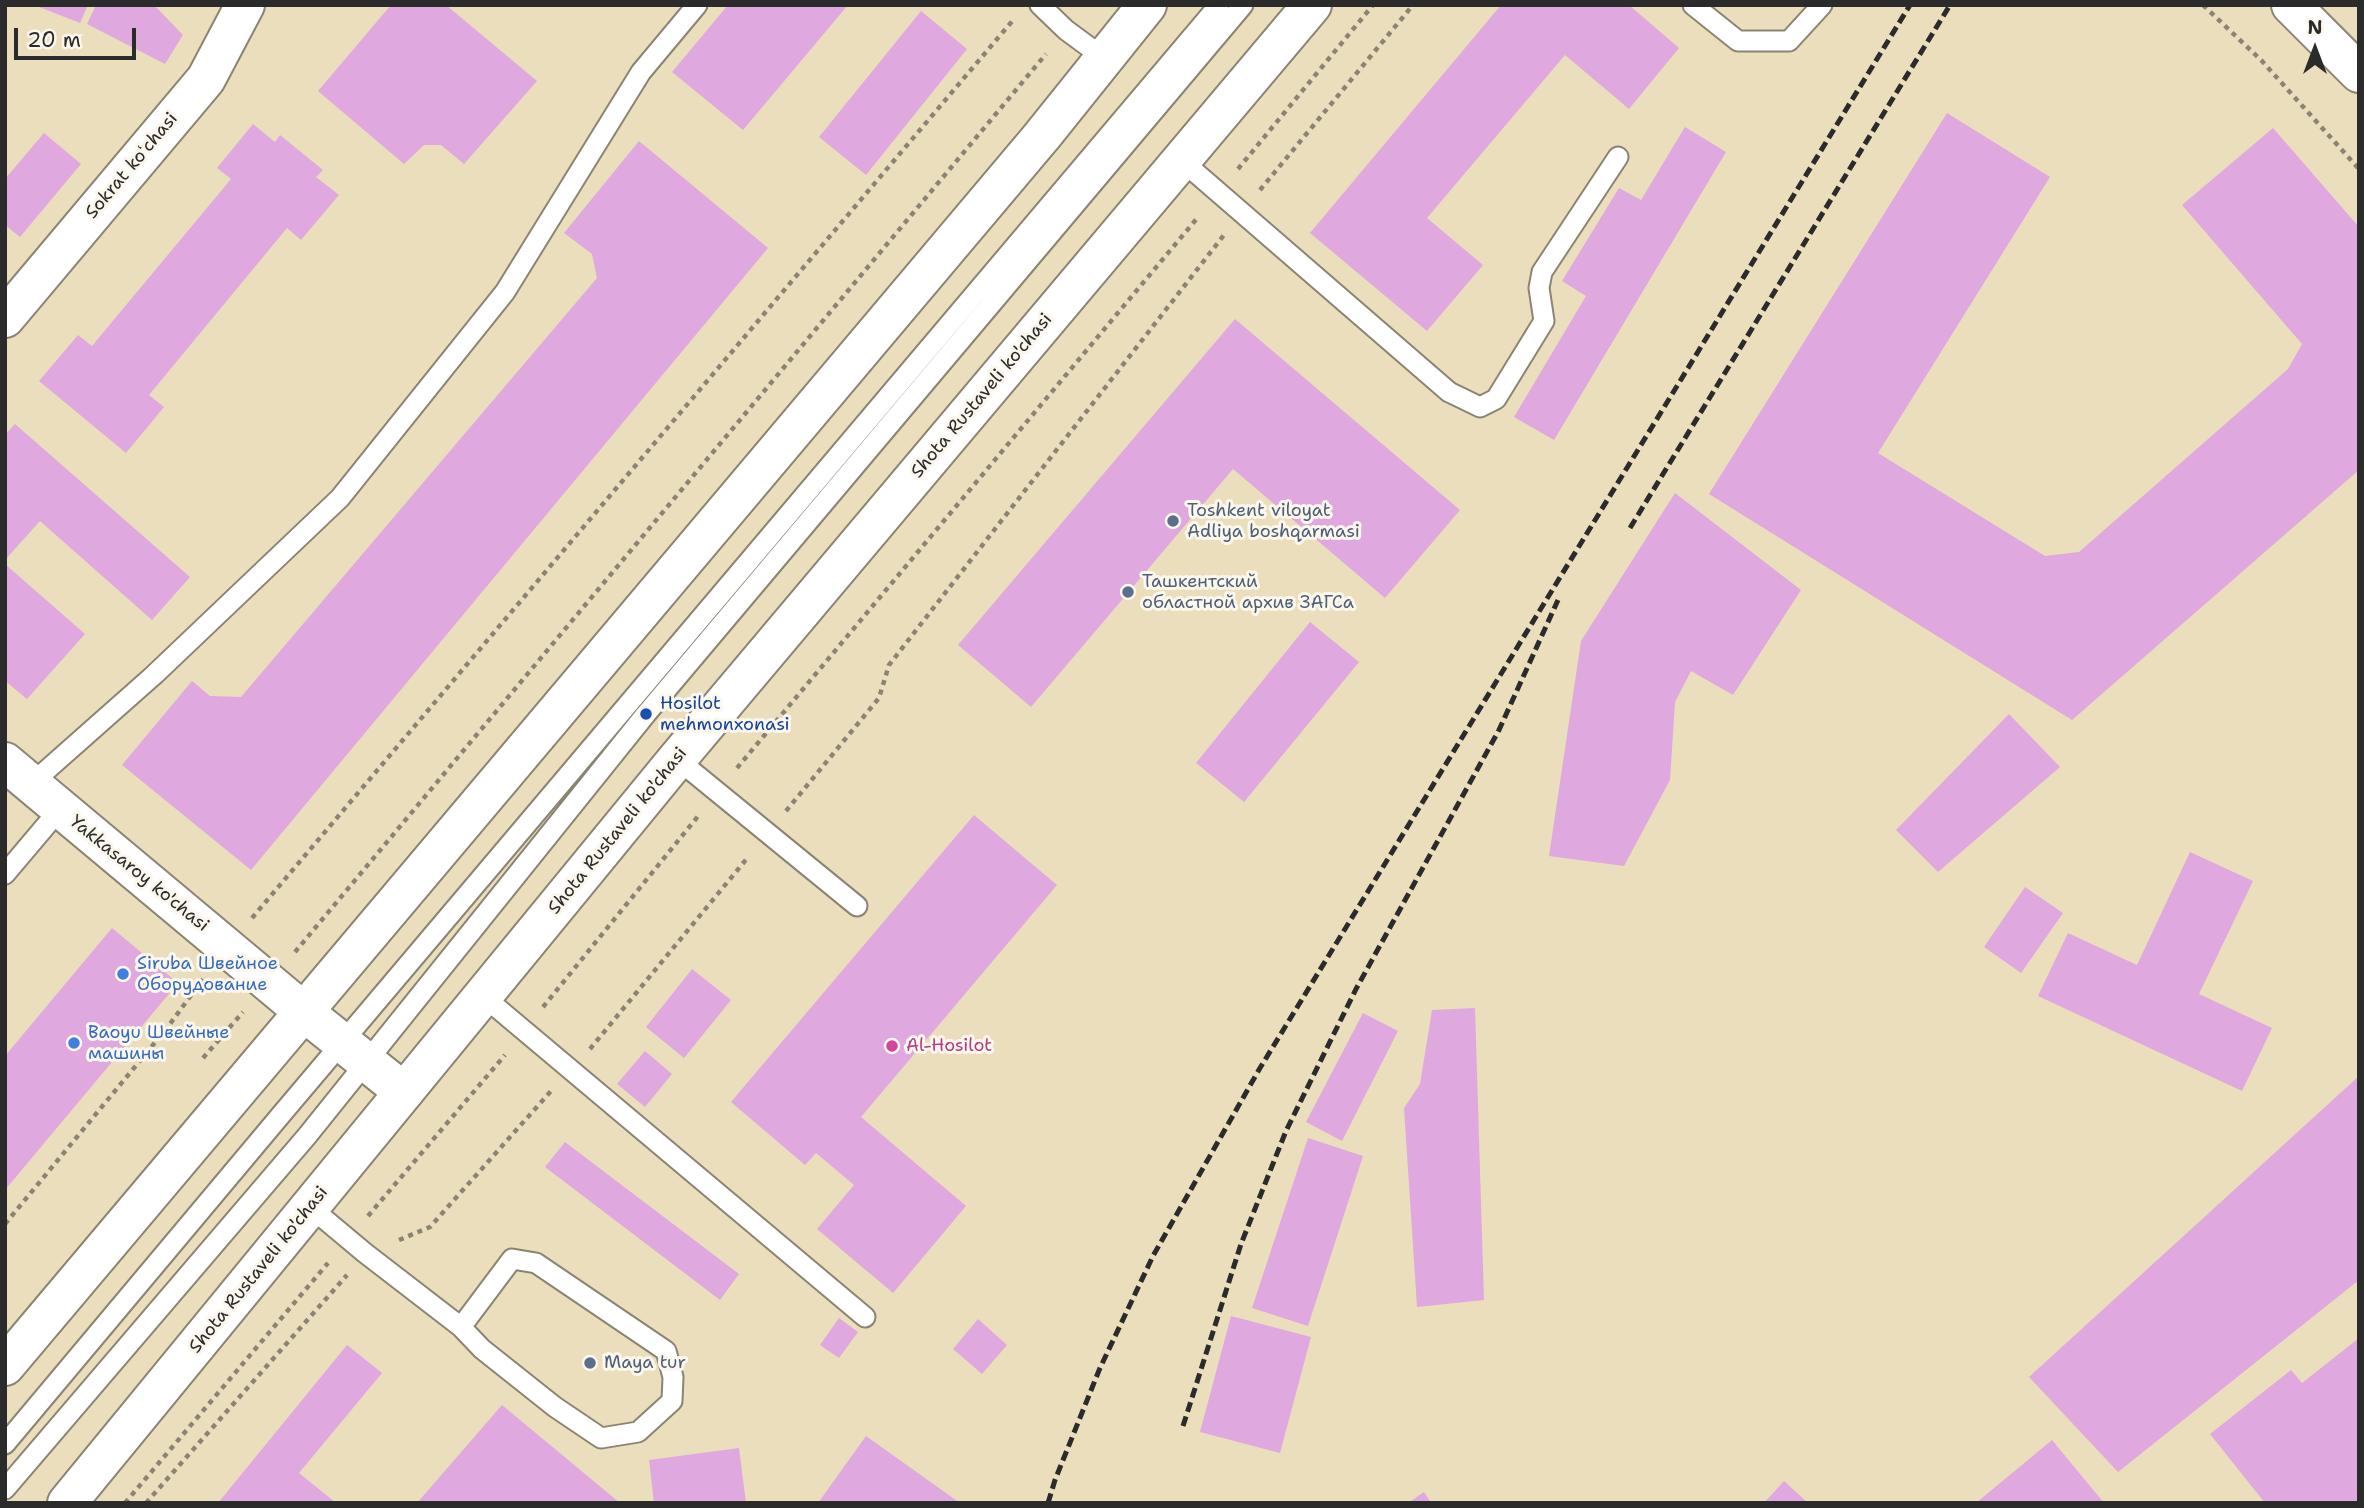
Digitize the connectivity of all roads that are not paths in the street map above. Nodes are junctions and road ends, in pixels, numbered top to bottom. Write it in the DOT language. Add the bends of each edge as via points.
graph roads {
  1 [pos="245,5"];
  2 [pos="697,5"];
  3 [pos="1040,5"];
  4 [pos="1147,5"];
  5 [pos="1219,5"];
  6 [pos="1243,5"];
  7 [pos="1312,5"];
  8 [pos="1693,5"];
  9 [pos="1822,5"];
  10 [pos="2291,5"];
  11 [pos="1104,58"];
  12 [pos="2359,73"];
  13 [pos="1618,157"];
  14 [pos="1181,160"];
  15 [pos="5,318"];
  16 [pos="677,759"];
  17 [pos="18,772"];
  18 [pos="60,809"];
  19 [pos="5,874"];
  20 [pos="857,906"];
  21 [pos="483,996"];
  22 [pos="304,1012"];
  23 [pos="355,1053"];
  24 [pos="404,1092"];
  25 [pos="310,1207"];
  26 [pos="865,1317"];
  27 [pos="461,1327"];
  28 [pos="5,1366"];
  29 [pos="5,1444"];
  30 [pos="5,1489"];
  31 [pos="67,1503"];
  1 -- 15 [label="main road, Sokrat koʻchasi" via="206,79"];
  2 -- 17 [label="lane" via="641,72 505,292 340,498 154,675"];
  3 -- 11 [label="lane"];
  4 -- 11 [label="main road"];
  5 -- 23 [label="lane"];
  6 -- 23 [label="lane"];
  7 -- 14 [label="main road, Shota Rustaveli ko'chasi"];
  8 -- 9 [label="lane" via="1738,41 1789,41"];
  10 -- 12 [label="main road"];
  11 -- 22 [label="main road"];
  13 -- 14 [label="lane" via="1542,272 1539,288 1544,321 1496,400 1480,407 1449,392"];
  14 -- 16 [label="main road, Shota Rustaveli ko'chasi"];
  16 -- 20 [label="lane"];
  16 -- 21 [label="main road, Shota Rustaveli ko'chasi"];
  17 -- 18 [label="main road, Yakkasaroy ko'chasi"];
  18 -- 19 [label="lane"];
  18 -- 22 [label="main road, Yakkasaroy ko'chasi"];
  21 -- 24 [label="main road, Shota Rustaveli ko'chasi"];
  21 -- 26 [label="lane"];
  22 -- 23 [label="main road, Yakkasaroy ko'chasi"];
  22 -- 28 [label="main road"];
  23 -- 24 [label="main road, Yakkasaroy ko'chasi"];
  23 -- 29 [label="lane"];
  23 -- 30 [label="lane" via="307,1136"];
  24 -- 25 [label="main road, Shota Rustaveli ko'chasi"];
  25 -- 27 [label="lane"];
  25 -- 31 [label="main road, Shota Rustaveli ko'chasi"];
  27 -- 27 [label="lane" via="482,1349 601,1438 638,1432 672,1401 673,1377 666,1351 536,1264 512,1259"];
}
